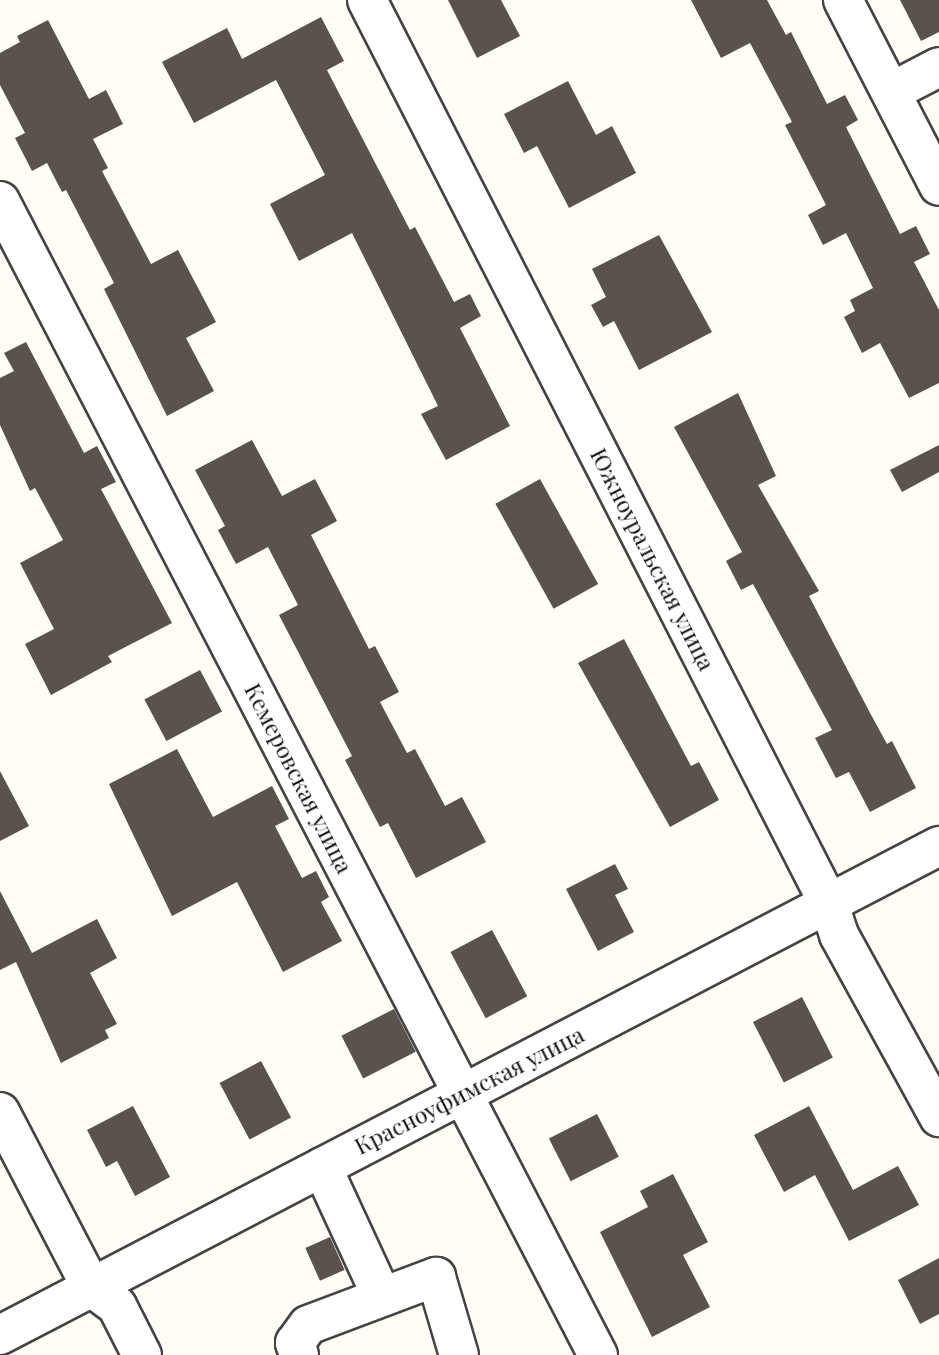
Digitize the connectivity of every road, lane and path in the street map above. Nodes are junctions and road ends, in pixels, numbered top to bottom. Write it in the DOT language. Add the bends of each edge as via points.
graph roads {
  1 [pos="367,0"];
  2 [pos="843,0"];
  3 [pos="939,67"];
  4 [pos="891,92"];
  5 [pos="939,186"];
  6 [pos="0,201"];
  7 [pos="939,846"];
  8 [pos="830,904"];
  9 [pos="463,1093"];
  10 [pos="0,1112"];
  11 [pos="939,1117"];
  12 [pos="322,1167"];
  13 [pos="91,1287"];
  14 [pos="382,1297"];
  15 [pos="0,1335"];
  16 [pos="142,1355"];
  17 [pos="299,1355"];
  18 [pos="460,1355"];
  19 [pos="598,1355"];
  1 -- 8 [label="street, Южноуральская улица"];
  2 -- 4 [label="street"];
  3 -- 4 [label="street"];
  4 -- 5 [label="street"];
  6 -- 9 [label="street, Кемеровская улица"];
  7 -- 8 [label="street, Красноуфимская улица"];
  8 -- 9 [label="street, Красноуфимская улица"];
  8 -- 11 [label="street, Южноуральская улица" via="839,935"];
  9 -- 12 [label="street, Красноуфимская улица"];
  9 -- 19 [label="street, Кемеровская улица"];
  10 -- 13 [label="street"];
  12 -- 13 [label="street, Красноуфимская улица"];
  12 -- 14 [label="street"];
  13 -- 15 [label="street, Красноуфимская улица"];
  13 -- 16 [label="street" via="117,1306"];
  14 -- 17 [label="street" via="308,1325 295,1343"];
  14 -- 18 [label="street" via="436,1277"];
}
